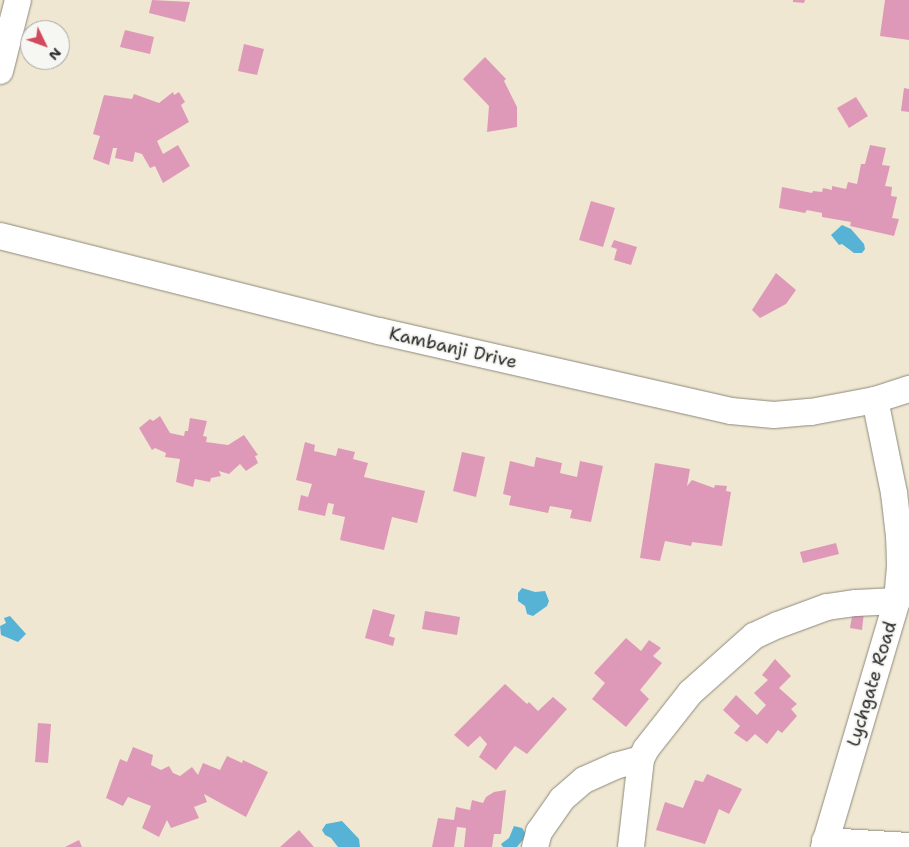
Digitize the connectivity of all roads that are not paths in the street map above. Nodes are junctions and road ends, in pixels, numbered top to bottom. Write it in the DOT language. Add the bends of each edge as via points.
graph roads {
  1 [pos="18,0"];
  2 [pos="0,71"];
  3 [pos="0,236"];
  4 [pos="909,389"];
  5 [pos="875,400"];
  6 [pos="897,601"];
  7 [pos="641,759"];
  8 [pos="824,844"];
  9 [pos="909,846"];
  10 [pos="535,847"];
  11 [pos="632,847"];
  1 -- 2 [label="street"];
  3 -- 5 [label="street, Kambanji Drive" via="379,331 730,411 774,415"];
  4 -- 5 [label="street, Kambanji Drive"];
  5 -- 6 [label="street, Lychgate Road" via="894,493 899,536"];
  6 -- 7 [label="street" via="826,607 754,636 690,693"];
  6 -- 8 [label="street, Lychgate Road"];
  7 -- 10 [label="street" via="584,780 556,807 539,832"];
  7 -- 11 [label="street"];
  8 -- 9 [label="street"];
}
